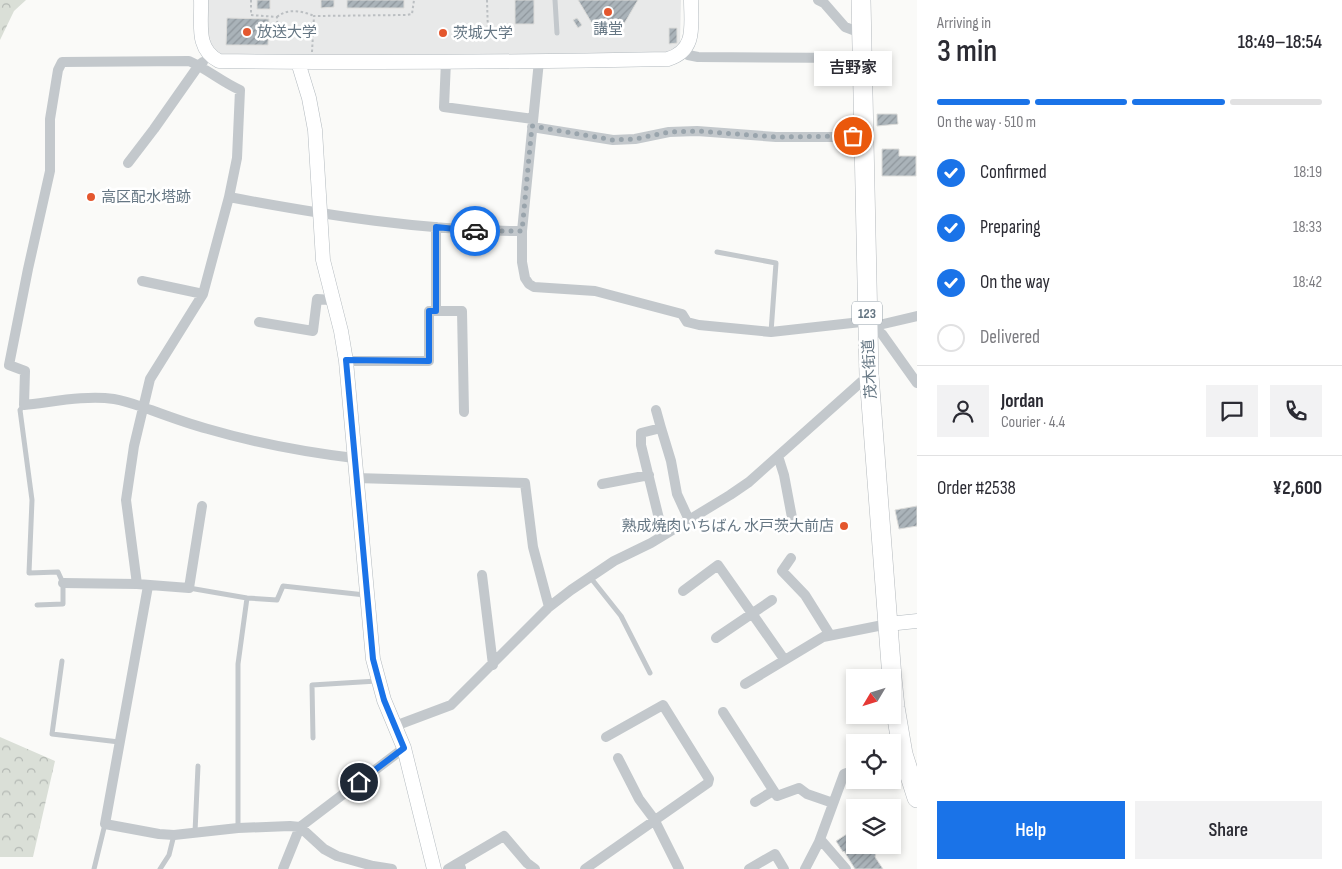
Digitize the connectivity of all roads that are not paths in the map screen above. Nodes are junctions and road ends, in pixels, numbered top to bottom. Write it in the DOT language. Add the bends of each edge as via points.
graph roads {
  1 [pos="201,0"];
  2 [pos="555,0"];
  3 [pos="691,0"];
  4 [pos="818,0"];
  5 [pos="861,0"];
  6 [pos="557,33"];
  7 [pos="861,33"];
  8 [pos="684,51"];
  9 [pos="861,58"];
  10 [pos="204,61"];
  11 [pos="446,61"];
  12 [pos="539,61"];
  13 [pos="305,62"];
  14 [pos="533,123"];
  15 [pos="864,136"];
  16 [pos="128,163"];
  17 [pos="229,197"];
  18 [pos="319,214"];
  19 [pos="436,227"];
  20 [pos="522,231"];
  21 [pos="717,252"];
  22 [pos="142,281"];
  23 [pos="203,294"];
  24 [pos="332,300"];
  25 [pos="436,311"];
  26 [pos="917,316"];
  27 [pos="259,322"];
  28 [pos="867,324"];
  29 [pos="771,332"];
  30 [pos="346,360"];
  31 [pos="869,375"];
  32 [pos="917,383"];
  33 [pos="24,405"];
  34 [pos="142,407"];
  35 [pos="656,410"];
  36 [pos="464,412"];
  37 [pos="661,428"];
  38 [pos="778,456"];
  39 [pos="354,458"];
  40 [pos="649,476"];
  41 [pos="356,478"];
  42 [pos="602,484"];
  43 [pos="202,506"];
  44 [pos="689,520"];
  45 [pos="793,523"];
  46 [pos="664,535"];
  47 [pos="791,558"];
  48 [pos="482,575"];
  49 [pos="590,577"];
  50 [pos="63,583"];
  51 [pos="142,585"];
  52 [pos="189,588"];
  53 [pos="683,591"];
  54 [pos="366,595"];
  55 [pos="247,598"];
  56 [pos="772,600"];
  57 [pos="37,605"];
  58 [pos="549,607"];
  59 [pos="752,613"];
  60 [pos="917,621"];
  61 [pos="888,624"];
  62 [pos="830,635"];
  63 [pos="716,638"];
  64 [pos="784,659"];
  65 [pos="62,661"];
  66 [pos="493,665"];
  67 [pos="891,669"];
  68 [pos="650,673"];
  69 [pos="378,680"];
  70 [pos="745,684"];
  71 [pos="723,712"];
  72 [pos="395,726"];
  73 [pos="606,737"];
  74 [pos="313,738"];
  75 [pos="119,742"];
  76 [pos="404,748"];
  77 [pos="618,758"];
  78 [pos="901,763"];
  79 [pos="198,766"];
  80 [pos="846,773"];
  81 [pos="773,791"];
  82 [pos="917,798"];
  83 [pos="755,802"];
  84 [pos="833,803"];
  85 [pos="654,819"];
  86 [pos="105,824"];
  87 [pos="300,827"];
  88 [pos="238,828"];
  89 [pos="195,832"];
  90 [pos="174,835"];
  91 [pos="820,840"];
  92 [pos="460,866"];
  93 [pos="371,867"];
  94 [pos="94,869"];
  95 [pos="160,869"];
  96 [pos="283,869"];
  97 [pos="392,869"];
  98 [pos="434,869"];
  99 [pos="448,869"];
  100 [pos="535,869"];
  101 [pos="585,869"];
  102 [pos="679,869"];
  103 [pos="749,869"];
  104 [pos="784,869"];
  105 [pos="805,869"];
  106 [pos="846,869"];
  1 -- 10 [label="street"];
  2 -- 6 [label="lane"];
  3 -- 8 [label="street" via="691,36"];
  4 -- 7 [label="street" via="845,27"];
  5 -- 7 [label="highway, 茂木街道 / 123"];
  7 -- 9 [label="highway, 茂木街道 / 123"];
  8 -- 9 [label="street" via="698,57"];
  8 -- 12 [label="street" via="668,59"];
  9 -- 15 [label="highway, 茂木街道 / 123"];
  10 -- 13 [label="street"];
  10 -- 16 [label="street"];
  10 -- 17 [label="street" via="214,77 240,90 237,158"];
  10 -- 33 [label="street" via="62,62 50,119 50,171 9,365 25,371"];
  11 -- 12 [label="street"];
  11 -- 13 [label="street"];
  11 -- 14 [label="street" via="444,107"];
  12 -- 14 [label="street"];
  13 -- 18 [label="street" via="315,130"];
  14 -- 15 [label="street" via="613,140 697,131 776,137"];
  14 -- 20 [label="street"];
  15 -- 28 [label="highway, 茂木街道 / 123"];
  17 -- 18 [label="street"];
  17 -- 23 [label="street"];
  18 -- 19 [label="street"];
  18 -- 24 [label="street" via="323,260"];
  19 -- 20 [label="street"];
  19 -- 25 [label="street"];
  20 -- 29 [label="street" via="525,278 534,287 595,291 682,314 687,322 699,325"];
  21 -- 29 [label="lane" via="776,263"];
  22 -- 23 [label="street"];
  23 -- 34 [label="street" via="150,379"];
  24 -- 27 [label="street" via="316,299 312,331"];
  24 -- 30 [label="street"];
  25 -- 30 [label="street" via="429,311 429,361"];
  25 -- 36 [label="street" via="462,310"];
  26 -- 28 [label="street" via="884,324"];
  28 -- 29 [label="street"];
  28 -- 31 [label="highway, 茂木街道 / 123"];
  28 -- 32 [label="street" via="882,334"];
  30 -- 39 [label="street"];
  31 -- 38 [label="street"];
  31 -- 61 [label="highway, 茂木街道 / 123"];
  33 -- 34 [label="street" via="112,398"];
  33 -- 50 [label="lane" via="20,410 32,500 28,573 58,572"];
  34 -- 39 [label="street" via="255,442"];
  34 -- 51 [label="street" via="126,500"];
  35 -- 37 [label="street"];
  37 -- 40 [label="street" via="640,433"];
  37 -- 44 [label="street" via="677,494"];
  38 -- 44 [label="street" via="749,482"];
  38 -- 45 [label="street"];
  39 -- 41 [label="street"];
  40 -- 42 [label="street"];
  40 -- 46 [label="street"];
  41 -- 54 [label="street"];
  41 -- 58 [label="street" via="525,482 533,547"];
  43 -- 52 [label="street"];
  44 -- 46 [label="street"];
  46 -- 49 [label="street"];
  47 -- 62 [label="street" via="782,571 805,595"];
  48 -- 66 [label="street"];
  49 -- 58 [label="street"];
  49 -- 68 [label="lane" via="621,616"];
  50 -- 51 [label="street"];
  50 -- 57 [label="lane" via="63,604"];
  51 -- 52 [label="street"];
  51 -- 75 [label="street"];
  52 -- 55 [label="lane"];
  53 -- 59 [label="street" via="718,565"];
  54 -- 55 [label="lane" via="283,586 277,600"];
  54 -- 69 [label="street"];
  55 -- 88 [label="lane" via="238,664"];
  56 -- 59 [label="street"];
  58 -- 66 [label="street"];
  59 -- 63 [label="street"];
  59 -- 64 [label="street"];
  60 -- 61 [label="street"];
  61 -- 62 [label="street"];
  61 -- 67 [label="highway, 茂木街道 / 123"];
  62 -- 64 [label="street"];
  64 -- 70 [label="street"];
  65 -- 75 [label="lane" via="52,734"];
  66 -- 72 [label="street" via="451,705"];
  69 -- 72 [label="street"];
  69 -- 74 [label="lane" via="312,685"];
  71 -- 81 [label="street"];
  72 -- 76 [label="street"];
  73 -- 85 [label="street" via="663,705 709,779 708,783"];
  75 -- 86 [label="street"];
  76 -- 87 [label="street"];
  76 -- 98 [label="street"];
  77 -- 85 [label="street" via="639,799"];
  78 -- 82 [label="highway, 茂木街道 / 123"];
  79 -- 89 [label="lane"];
  80 -- 84 [label="street"];
  81 -- 83 [label="street"];
  81 -- 84 [label="street" via="777,796 800,788 806,794"];
  84 -- 91 [label="street"];
  85 -- 101 [label="street"];
  85 -- 102 [label="street"];
  86 -- 90 [label="street"];
  86 -- 94 [label="lane"];
  87 -- 88 [label="street"];
  87 -- 93 [label="street" via="337,856"];
  87 -- 96 [label="street"];
  88 -- 89 [label="street"];
  89 -- 90 [label="street"];
  90 -- 95 [label="lane" via="169,855"];
  91 -- 105 [label="street"];
  91 -- 106 [label="street"];
  92 -- 99 [label="street"];
  92 -- 100 [label="street" via="504,836"];
  93 -- 97 [label="street"];
  103 -- 104 [label="street" via="775,854"];
}
